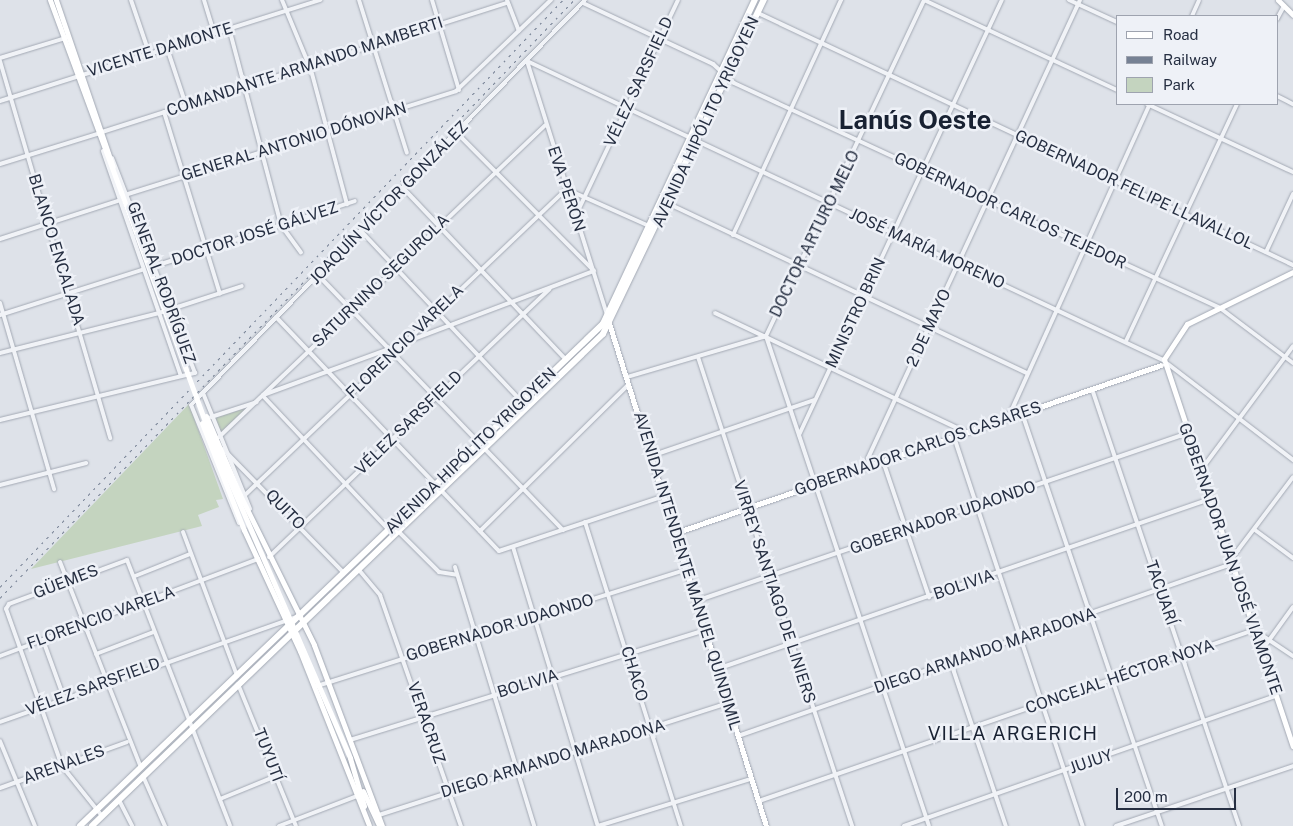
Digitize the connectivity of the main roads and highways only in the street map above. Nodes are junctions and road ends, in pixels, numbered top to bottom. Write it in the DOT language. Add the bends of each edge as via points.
graph roads {
  1 [pos="50,0"];
  2 [pos="56,0"];
  3 [pos="755,0"];
  4 [pos="764,0"];
  5 [pos="1278,0"];
  6 [pos="1293,16"];
  7 [pos="66,38"];
  8 [pos="1293,272"];
  9 [pos="608,317"];
  10 [pos="610,326"];
  11 [pos="1164,363"];
  12 [pos="196,395"];
  13 [pos="675,533"];
  14 [pos="299,617"];
  15 [pos="304,623"];
  16 [pos="288,627"];
  17 [pos="292,634"];
  18 [pos="1292,738"];
  19 [pos="1293,746"];
  20 [pos="355,773"];
  21 [pos="95,825"];
  22 [pos="370,825"];
  23 [pos="80,826"];
  24 [pos="381,826"];
  25 [pos="766,826"];
  1 -- 7 [label="main road"];
  2 -- 7 [label="main road"];
  3 -- 9 [label="main road, AVENIDA HIPÓLITO YRIGOYEN"];
  4 -- 10 [label="main road, AVENIDA HIPÓLITO YRIGOYEN"];
  5 -- 6 [label="main road"];
  7 -- 12 [label="main road, bridge"];
  8 -- 11 [label="main road" via="1187,324"];
  9 -- 10 [label="main road, AVENIDA INTENDENTE MANUEL QUINDIMIL"];
  9 -- 14 [label="main road, AVENIDA HIPÓLITO YRIGOYEN"];
  10 -- 13 [label="main road, AVENIDA INTENDENTE MANUEL QUINDIMIL"];
  10 -- 15 [label="main road, AVENIDA HIPÓLITO YRIGOYEN"];
  11 -- 13 [label="main road, GOBERNADOR CARLOS CASARES"];
  11 -- 18 [label="main road, GOBERNADOR JUAN JOSÉ VIAMONTE"];
  12 -- 14 [label="main road, bridge"];
  12 -- 16 [label="main road, bridge" via="210,449"];
  12 -- 20 [label="main road, bridge"];
  13 -- 25 [label="main road, AVENIDA INTENDENTE MANUEL QUINDIMIL"];
  14 -- 15 [label="main road"];
  14 -- 16 [label="main road, AVENIDA HIPÓLITO YRIGOYEN"];
  15 -- 17 [label="main road, AVENIDA HIPÓLITO YRIGOYEN"];
  15 -- 24 [label="main road"];
  16 -- 17 [label="main road"];
  16 -- 23 [label="main road, AVENIDA HIPÓLITO YRIGOYEN"];
  17 -- 21 [label="main road, AVENIDA HIPÓLITO YRIGOYEN"];
  17 -- 22 [label="main road"];
  18 -- 19 [label="main road, GOBERNADOR JUAN JOSÉ VIAMONTE"];
  20 -- 22 [label="main road"];
  20 -- 24 [label="main road"];
}
